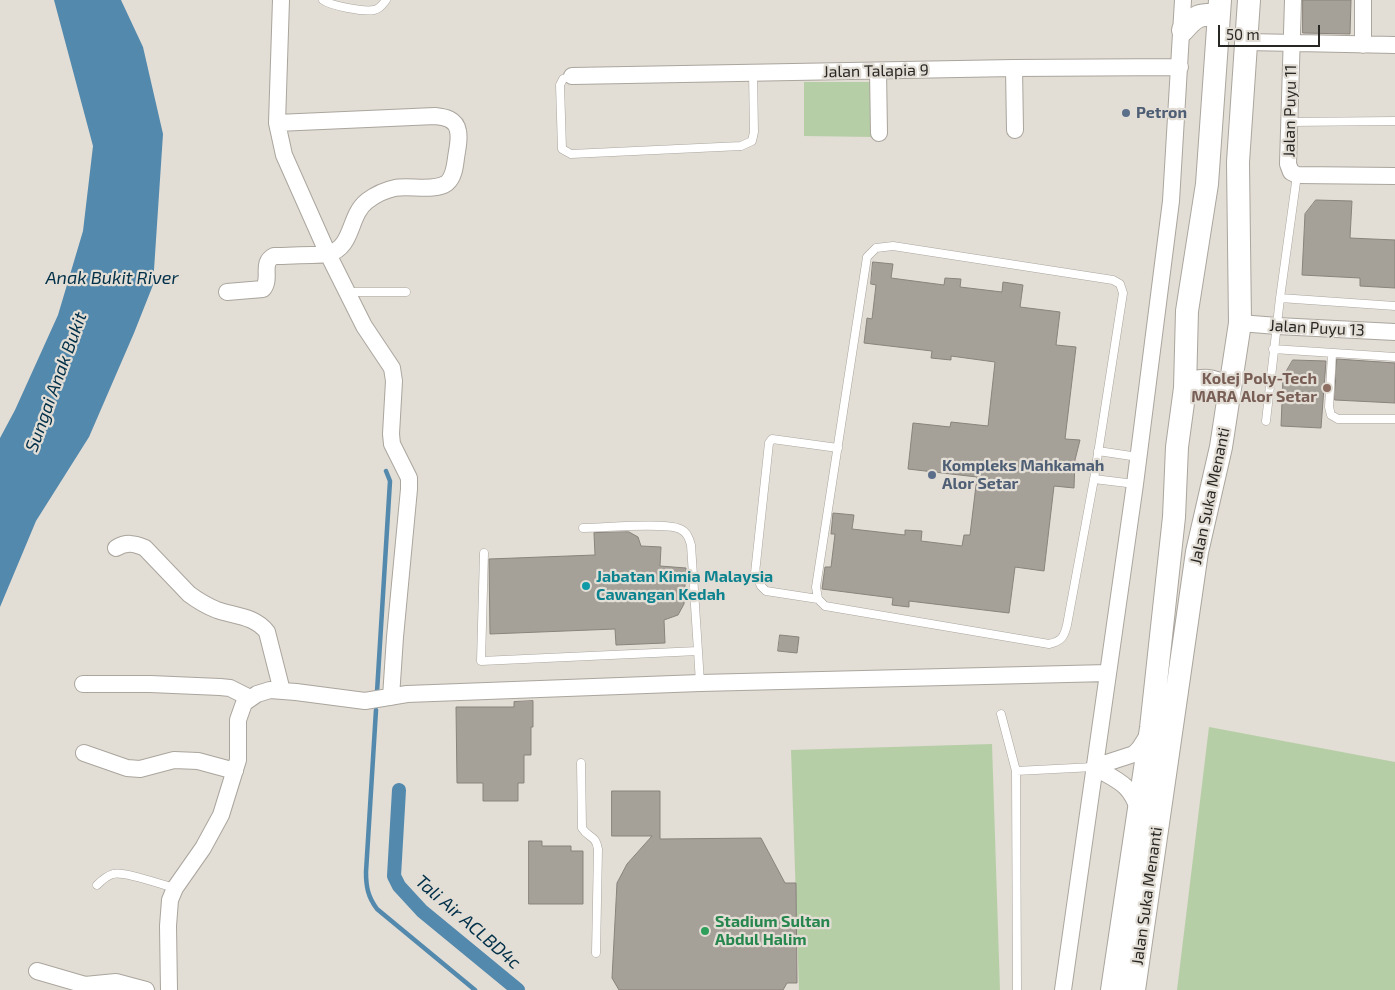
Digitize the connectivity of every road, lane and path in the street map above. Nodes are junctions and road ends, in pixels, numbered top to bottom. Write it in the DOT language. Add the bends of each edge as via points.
graph roads {
  1 [pos="281,0"];
  2 [pos="323,0"];
  3 [pos="386,0"];
  4 [pos="1183,0"];
  5 [pos="1249,0"];
  6 [pos="1293,0"];
  7 [pos="1363,0"];
  8 [pos="1219,8"];
  9 [pos="1182,30"];
  10 [pos="1246,42"];
  11 [pos="1292,43"];
  12 [pos="1363,45"];
  13 [pos="1395,45"];
  14 [pos="1180,67"];
  15 [pos="1014,68"];
  16 [pos="878,70"];
  17 [pos="753,73"];
  18 [pos="572,76"];
  19 [pos="1395,121"];
  20 [pos="1289,122"];
  21 [pos="277,123"];
  22 [pos="1015,130"];
  23 [pos="879,133"];
  24 [pos="1297,176"];
  25 [pos="1395,176"];
  26 [pos="328,254"];
  27 [pos="227,292"];
  28 [pos="347,292"];
  29 [pos="406,292"];
  30 [pos="1280,298"];
  31 [pos="1395,306"];
  32 [pos="1240,323"];
  33 [pos="1277,326"];
  34 [pos="1395,332"];
  35 [pos="1273,349"];
  36 [pos="1332,354"];
  37 [pos="1395,357"];
  38 [pos="1185,388"];
  39 [pos="1230,388"];
  40 [pos="1395,419"];
  41 [pos="1266,421"];
  42 [pos="838,448"];
  43 [pos="1098,450"];
  44 [pos="1138,457"];
  45 [pos="1094,479"];
  46 [pos="1135,484"];
  47 [pos="583,528"];
  48 [pos="116,548"];
  49 [pos="484,553"];
  50 [pos="818,599"];
  51 [pos="698,651"];
  52 [pos="1108,673"];
  53 [pos="700,683"];
  54 [pos="83,684"];
  55 [pos="282,691"];
  56 [pos="391,697"];
  57 [pos="250,698"];
  58 [pos="1001,714"];
  59 [pos="1151,728"];
  60 [pos="84,753"];
  61 [pos="581,763"];
  62 [pos="1094,767"];
  63 [pos="235,771"];
  64 [pos="1016,771"];
  65 [pos="1139,811"];
  66 [pos="96,885"];
  67 [pos="175,888"];
  68 [pos="596,953"];
  69 [pos="37,971"];
  70 [pos="146,990"];
  71 [pos="168,990"];
  72 [pos="1017,990"];
  73 [pos="1063,990"];
  74 [pos="1112,990"];
  75 [pos="1134,990"];
  1 -- 21 [label="street"];
  2 -- 3 [label="lane" via="333,5 373,10"];
  4 -- 9 [label="street"];
  5 -- 10 [label="main road, Jalan Suka Menanti"];
  6 -- 11 [label="street, Jalan Puyu 11"];
  7 -- 12 [label="street"];
  8 -- 9 [label="main road" via="1194,17"];
  8 -- 38 [label="main road, Jalan Suka Menanti" via="1207,184 1187,311"];
  9 -- 14 [label="street"];
  10 -- 11 [label="street"];
  10 -- 32 [label="main road, Jalan Suka Menanti" via="1238,162"];
  11 -- 12 [label="street"];
  11 -- 20 [label="street, Jalan Puyu 11"];
  12 -- 13 [label="street"];
  14 -- 15 [label="street, Jalan Talapia 9"];
  14 -- 44 [label="street" via="1172,202"];
  15 -- 16 [label="street, Jalan Talapia 9"];
  15 -- 22 [label="street"];
  16 -- 17 [label="street, Jalan Talapia 9"];
  16 -- 23 [label="street"];
  17 -- 18 [label="street, Jalan Talapia 9"];
  17 -- 18 [label="lane" via="754,132 752,141 741,146 571,154 562,149 560,85 563,79"];
  19 -- 20 [label="lane"];
  20 -- 24 [label="street, Jalan Puyu 11" via="1288,164"];
  21 -- 26 [label="street" via="284,155"];
  21 -- 26 [label="street" via="435,116 451,120 456,125 459,133 454,169 447,183 439,187 395,188 380,193 361,206 347,239"];
  24 -- 25 [label="street"];
  24 -- 30 [label="lane"];
  26 -- 27 [label="street" via="274,256 267,261 267,282 263,289"];
  26 -- 28 [label="street"];
  28 -- 29 [label="lane"];
  28 -- 56 [label="street" via="364,326 392,368 392,444 409,478"];
  30 -- 31 [label="lane"];
  30 -- 33 [label="lane"];
  32 -- 33 [label="street, Jalan Puyu 13"];
  32 -- 39 [label="main road, Jalan Suka Menanti"];
  33 -- 34 [label="street, Jalan Puyu 13"];
  33 -- 35 [label="lane"];
  35 -- 36 [label="lane"];
  35 -- 41 [label="lane"];
  36 -- 37 [label="lane"];
  36 -- 40 [label="lane" via="1331,415 1338,419"];
  38 -- 39 [label="main road" via="1209,380"];
  38 -- 59 [label="main road, Jalan Suka Menanti"];
  39 -- 75 [label="main road, Jalan Suka Menanti" via="1221,447 1197,552"];
  42 -- 43 [label="lane" via="867,257 876,248 893,246 1114,280 1120,284 1124,293"];
  42 -- 50 [label="lane" via="816,587"];
  42 -- 50 [label="lane" via="772,439 769,443 755,573 766,591"];
  43 -- 44 [label="lane"];
  43 -- 45 [label="lane"];
  44 -- 46 [label="street"];
  45 -- 46 [label="lane"];
  45 -- 50 [label="lane" via="1067,625 1059,642 1049,644 825,606"];
  46 -- 52 [label="street"];
  47 -- 51 [label="lane" via="666,526 683,530 691,545"];
  48 -- 55 [label="street" via="132,544 145,548 197,600 262,625 267,632"];
  49 -- 51 [label="lane" via="481,661"];
  51 -- 53 [label="lane"];
  52 -- 53 [label="street"];
  52 -- 62 [label="street"];
  53 -- 56 [label="street"];
  54 -- 57 [label="street" via="220,687 230,688"];
  55 -- 56 [label="street" via="366,702"];
  55 -- 57 [label="street" via="263,692"];
  57 -- 63 [label="street" via="244,703 238,720 239,747"];
  58 -- 64 [label="lane"];
  59 -- 62 [label="street" via="1134,754"];
  59 -- 65 [label="main road, Jalan Suka Menanti"];
  60 -- 63 [label="street" via="126,768 140,769 174,760 198,761"];
  61 -- 68 [label="lane" via="582,828 596,840 598,849"];
  62 -- 64 [label="lane"];
  62 -- 65 [label="street" via="1129,789"];
  62 -- 73 [label="street"];
  63 -- 67 [label="street" via="221,815"];
  64 -- 72 [label="lane"];
  65 -- 74 [label="main road, Jalan Suka Menanti"];
  66 -- 67 [label="lane" via="114,874"];
  67 -- 71 [label="street" via="168,912"];
  69 -- 70 [label="street" via="84,985 116,982"];
}
